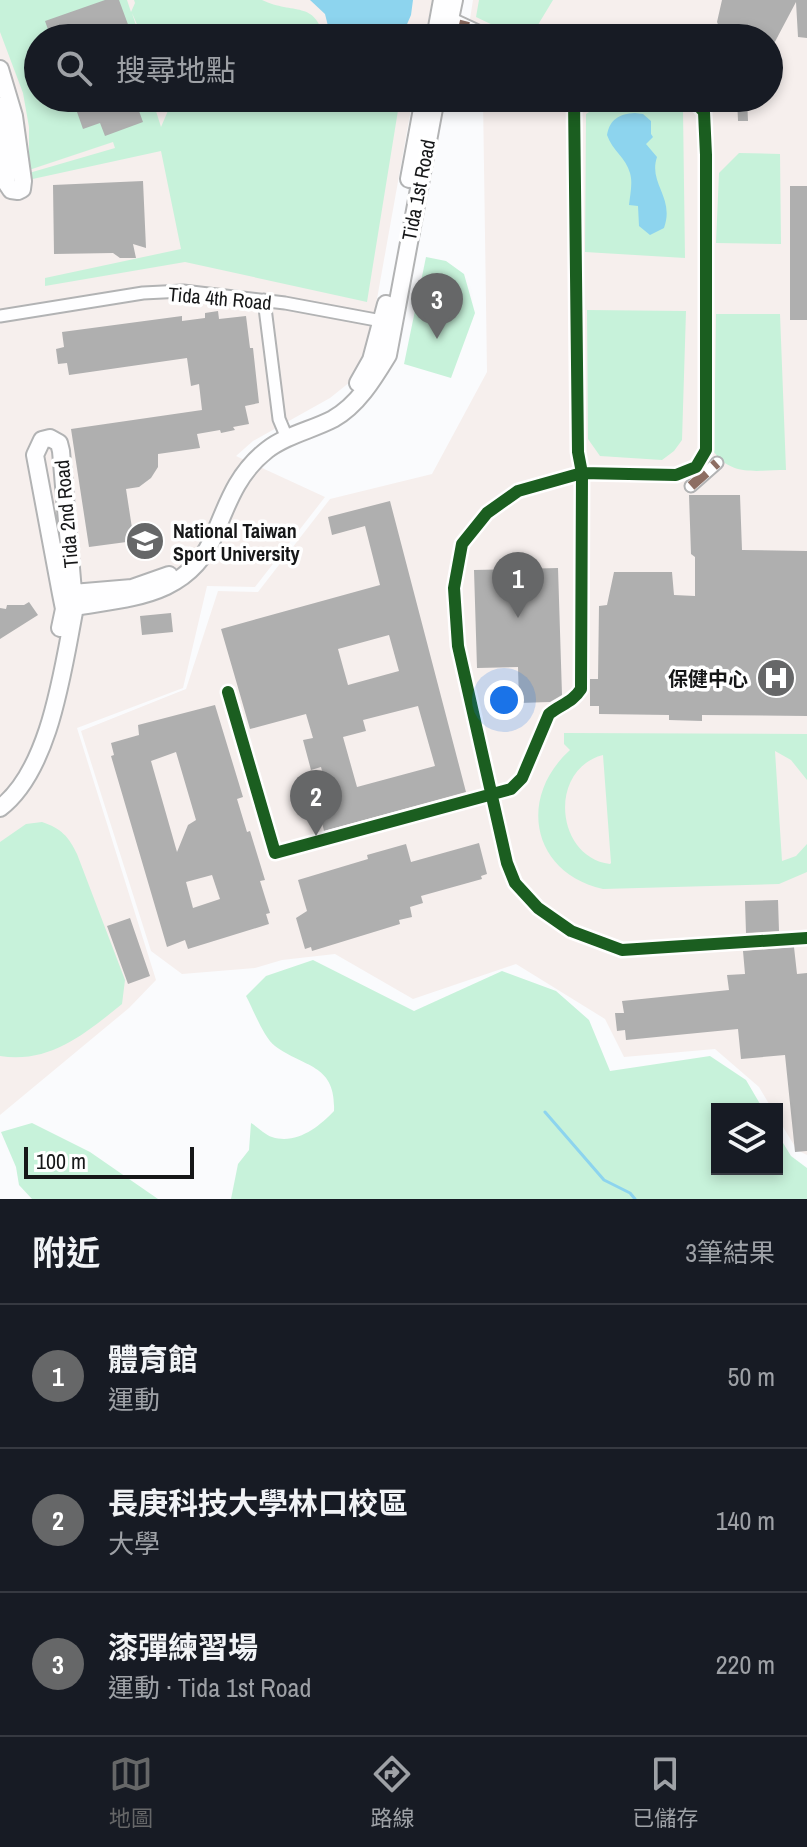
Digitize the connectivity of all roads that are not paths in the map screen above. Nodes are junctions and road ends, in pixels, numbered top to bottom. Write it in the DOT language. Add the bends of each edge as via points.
graph roads {
  1 [pos="442,0"];
  2 [pos="454,0"];
  3 [pos="449,24"];
  4 [pos="452,24"];
  5 [pos="0,69"];
  6 [pos="0,106"];
  7 [pos="422,112"];
  8 [pos="433,112"];
  9 [pos="574,112"];
  10 [pos="704,112"];
  11 [pos="264,300"];
  12 [pos="0,316"];
  13 [pos="388,322"];
  14 [pos="285,434"];
  15 [pos="717,463"];
  16 [pos="582,473"];
  17 [pos="691,486"];
  18 [pos="68,601"];
  19 [pos="228,692"];
  20 [pos="492,794"];
  21 [pos="0,796"];
  22 [pos="0,808"];
  23 [pos="807,938"];
  1 -- 3 [label="street"];
  2 -- 4 [label="street"];
  5 -- 6 [label="street" via="14,116 23,181 18,191 7,184"];
  7 -- 13 [label="street, Tida 1st Road"];
  8 -- 13 [label="street, Tida 1st Road"];
  9 -- 16 [label="street"];
  10 -- 16 [label="street" via="706,450 696,467 676,475"];
  11 -- 12 [label="street, Tida 4th Road" via="183,291 143,293"];
  11 -- 13 [label="street, Tida 4th Road"];
  11 -- 14 [label="street"];
  13 -- 14 [label="street, Tida 1st Road" via="362,378 333,407"];
  14 -- 18 [label="street, Tida 1st Road" via="262,443 226,481 209,526 179,568 132,588"];
  15 -- 17 [label="street"];
  16 -- 20 [label="street" via="581,689 573,702 549,714 522,778 511,789"];
  16 -- 20 [label="street" via="518,491 487,513 462,544 454,588 458,646"];
  18 -- 18 [label="street, Tida 2nd Road" via="61,451 50,438 42,440 35,455"];
  18 -- 21 [label="street" via="43,717 11,787"];
  18 -- 22 [label="street" via="52,722 17,795"];
  19 -- 20 [label="street" via="275,853"];
  20 -- 23 [label="street" via="515,883 538,908 571,931 622,950"];
}
